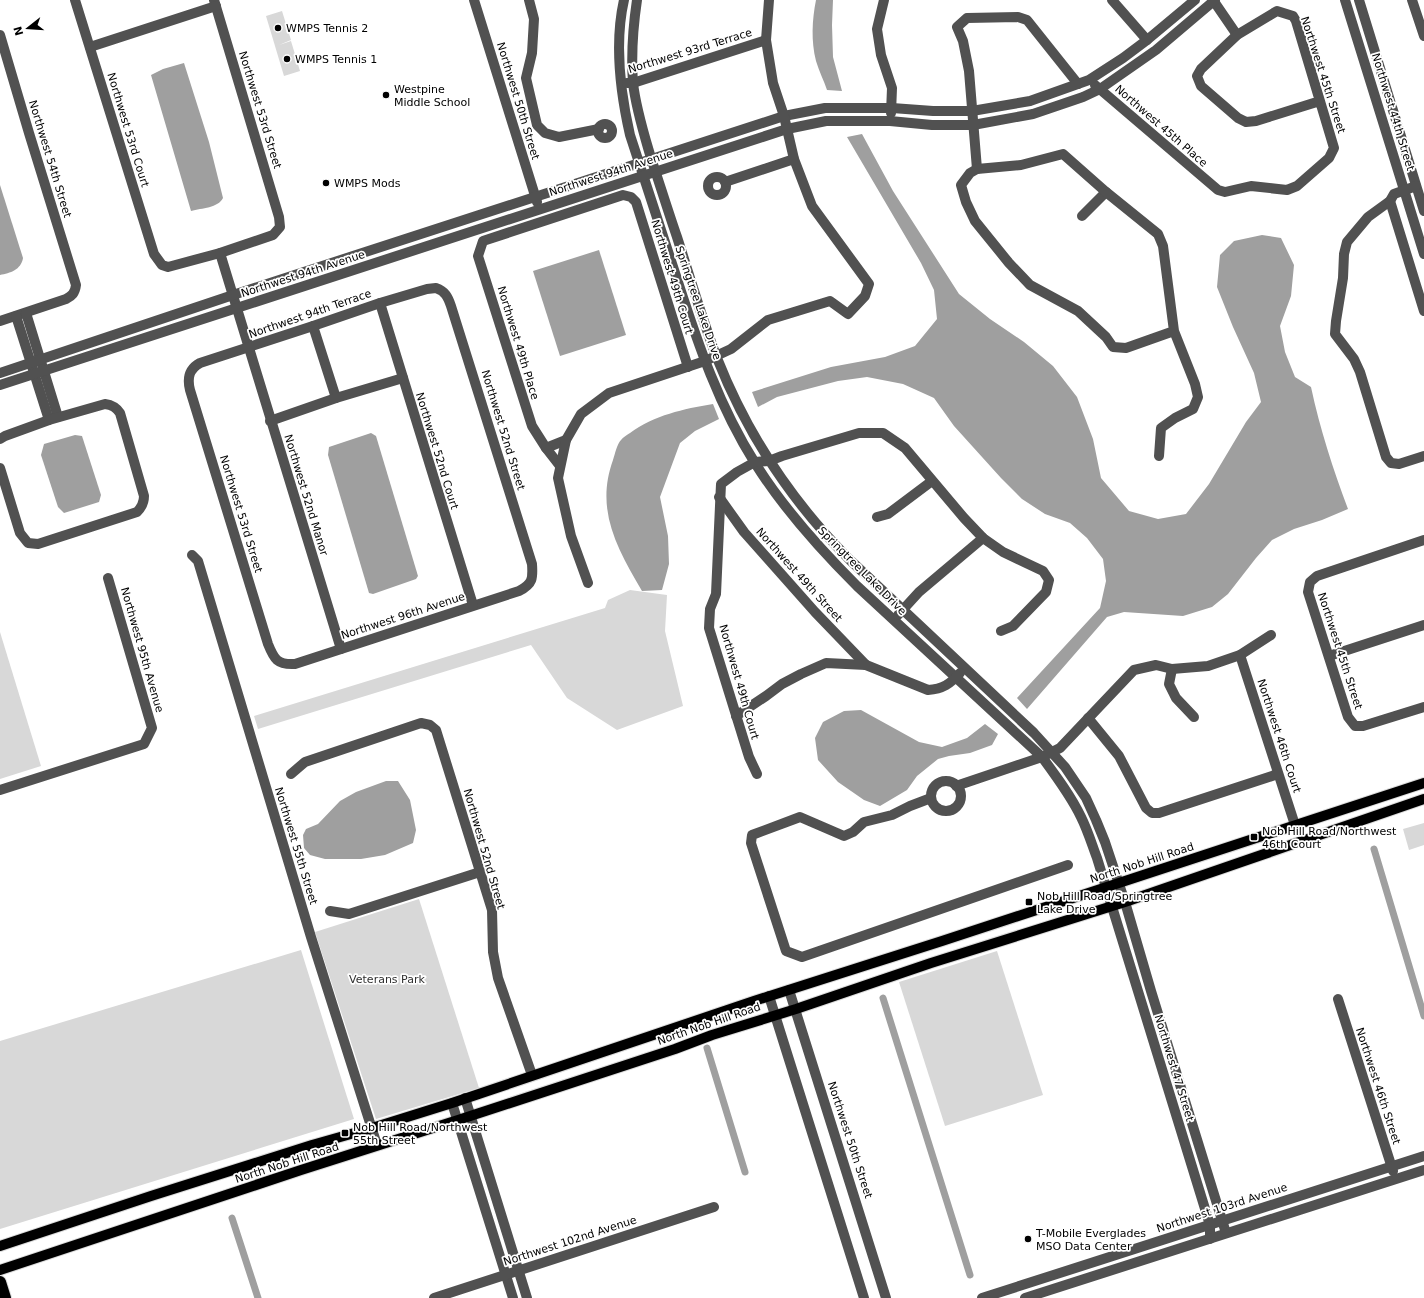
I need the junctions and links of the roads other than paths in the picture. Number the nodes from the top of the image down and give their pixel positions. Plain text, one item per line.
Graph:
1 (75, 0) edge
2 (474, 0) edge
3 (529, 0) edge
4 (624, 0) edge
5 (637, 0) edge
6 (769, 0) edge
7 (884, 0) edge
8 (1112, 0) edge
9 (1195, 0) edge
10 (1214, 0) edge
11 (1345, 0) edge
12 (1358, 0) edge
13 (1412, 0) edge
14 (215, 3) edge
15 (0, 35) edge
16 (1237, 35) junction
17 (1424, 36) edge
18 (766, 40) junction
19 (1147, 40) junction
20 (90, 47) junction
21 (1089, 80) junction
22 (633, 83) junction
23 (621, 84) junction
24 (1078, 84) junction
25 (1100, 89) junction
26 (1320, 101) junction
27 (892, 108) junction
28 (972, 111) junction
29 (784, 116) junction
30 (890, 121) junction
31 (973, 125) junction
32 (598, 129) dead end
33 (787, 129) junction
34 (1334, 148) joint
35 (651, 158) junction
36 (794, 159) junction
37 (639, 162) junction
38 (978, 169) junction
39 (655, 171) junction
40 (643, 175) junction
41 (725, 182) dead end
42 (1416, 186) junction
43 (1404, 190) junction
44 (1106, 192) junction
45 (535, 197) junction
46 (1390, 201) junction
47 (539, 209) junction
48 (1424, 211) edge
49 (1082, 216) dead end
50 (483, 242) joint
51 (220, 253) junction
52 (1424, 254) edge
53 (442, 290) joint
54 (233, 295) junction
55 (380, 303) junction
56 (237, 307) junction
57 (1424, 311) edge
58 (21, 314) junction
59 (0, 321) edge
60 (314, 326) junction
61 (1174, 331) junction
62 (248, 347) junction
63 (716, 356) junction
64 (36, 361) junction
65 (705, 361) junction
66 (688, 367) junction
67 (40, 372) junction
68 (190, 372) joint
69 (0, 373) edge
70 (402, 378) junction
71 (0, 384) edge
72 (336, 398) junction
73 (54, 418) junction
74 (270, 421) junction
75 (0, 439) edge
76 (566, 440) junction
77 (546, 448) junction
78 (1159, 456) dead end
79 (1424, 456) edge
80 (769, 461) junction
81 (755, 462) junction
82 (560, 466) junction
83 (0, 468) edge
84 (932, 481) junction
85 (719, 497) junction
86 (877, 517) dead end
87 (983, 538) junction
88 (1424, 540) edge
89 (192, 555) dead end
90 (108, 578) dead end
91 (532, 580) joint
92 (588, 583) dead end
93 (473, 605) junction
94 (902, 610) junction
95 (894, 619) junction
96 (1424, 625) edge
97 (1001, 631) dead end
98 (1271, 635) dead end
99 (341, 649) junction
100 (1240, 655) junction
101 (1329, 656) junction
102 (278, 662) joint
103 (866, 665) junction
104 (964, 667) junction
105 (1172, 669) junction
106 (956, 677) junction
107 (1424, 707) edge
108 (736, 716) junction
109 (1194, 717) dead end
110 (1088, 718) junction
111 (1053, 752) junction
112 (1042, 757) junction
113 (291, 774) dead end
114 (757, 774) dead end
115 (1278, 774) junction
116 (1424, 783) edge
117 (956, 786) junction
118 (0, 790) edge
119 (931, 798) junction
120 (1424, 799) edge
121 (1295, 825) junction
122 (1068, 865) dead end
123 (480, 872) junction
124 (1119, 883) junction
125 (1105, 888) junction
126 (1125, 902) junction
127 (1111, 906) junction
128 (330, 911) dead end
129 (789, 990) junction
130 (1151, 991) junction
131 (1138, 994) junction
132 (769, 996) junction
133 (1338, 999) dead end
134 (796, 1009) junction
135 (775, 1014) junction
136 (532, 1075) junction
137 (464, 1098) junction
138 (452, 1103) junction
139 (470, 1116) junction
140 (458, 1120) junction
141 (1192, 1123) junction
142 (1179, 1127) junction
143 (372, 1128) junction
144 (378, 1145) junction
145 (1424, 1156) edge
146 (1392, 1166) junction
147 (1424, 1170) edge
148 (1396, 1179) junction
149 (714, 1207) dead end
150 (1222, 1221) junction
151 (1210, 1225) junction
152 (1226, 1233) junction
153 (1210, 1239) junction
154 (0, 1246) edge
155 (0, 1270) edge
156 (519, 1270) junction
157 (506, 1275) junction
158 (0, 1282) edge
159 (5, 1298) edge
160 (434, 1298) edge
161 (513, 1298) edge
162 (528, 1298) edge
163 (864, 1298) edge
164 (886, 1298) edge
165 (982, 1298) edge
166 (1025, 1298) edge

1 - 20 street, Northwest 53rd Court
2 - 45 street, Northwest 50th Street
3 - 32 street
4 - 23 street, Springtree Lake Drive
5 - 22 street, Springtree Lake Drive
6 - 18 street
7 - 27 street
8 - 19 street
9 - 19 street, Northwest 94th Avenue
10 - 16 street
10 - 25 street, Northwest 94th Avenue
11 - 43 street, Northwest 44th Street
12 - 42 street, Northwest 44th Street
13 - 17 street
14 - 20 street
14 - 51 street, Northwest 53rd Street
15 - 58 street, Northwest 54th Street
16 - 26 street, Northwest 45th Street
16 - 26 street
18 - 22 street, Northwest 93rd Terrace
18 - 29 street
19 - 21 street, Northwest 94th Avenue
20 - 51 street, Northwest 53rd Court
21 - 24 street, Northwest 94th Avenue
21 - 25 street, Northwest 45th Place
22 - 23 street, Northwest 93rd Terrace
22 - 35 street, Springtree Lake Drive
23 - 37 street, Springtree Lake Drive
24 - 28 street, Northwest 94th Avenue
24 - 28 street
25 - 31 street, Northwest 94th Avenue
25 - 34 street, Northwest 45th Place
26 - 34 street, Northwest 45th Street
27 - 28 street, Northwest 94th Avenue
27 - 29 street, Northwest 94th Avenue
27 - 30 street
28 - 31 street
29 - 33 street
29 - 35 street, Northwest 94th Avenue
30 - 31 street, Northwest 94th Avenue
30 - 33 street, Northwest 94th Avenue
31 - 38 street
33 - 36 street
33 - 39 street, Northwest 94th Avenue
35 - 37 street, Northwest 94th Avenue
35 - 39 street, Springtree Lake Drive
36 - 41 street
36 - 63 street
37 - 40 street, Springtree Lake Drive
37 - 45 street, Northwest 94th Avenue
38 - 44 street
38 - 61 street
39 - 40 street, Northwest 94th Avenue
39 - 63 street, Springtree Lake Drive
40 - 47 street, Northwest 94th Avenue
40 - 65 street, Springtree Lake Drive
42 - 43 street
42 - 48 street, Northwest 44th Street
43 - 46 street
43 - 52 street, Northwest 44th Street
44 - 49 street
44 - 61 street
45 - 47 street, Northwest 50th Street
45 - 54 street, Northwest 94th Avenue
46 - 57 street
46 - 79 street
47 - 56 street, Northwest 94th Avenue
50 - 66 street, Northwest 49th Court
50 - 77 street, Northwest 49th Place
51 - 54 street, Northwest 52nd Manor
53 - 55 street, Northwest 94th Terrace
53 - 91 street, Northwest 52nd Street
54 - 56 street, Northwest 52nd Manor
54 - 64 street, Northwest 94th Avenue
55 - 60 street, Northwest 94th Terrace
55 - 70 street, Northwest 52nd Court
56 - 62 street, Northwest 52nd Manor
56 - 67 street, Northwest 94th Avenue
58 - 59 street
58 - 64 street
60 - 62 street, Northwest 94th Terrace
60 - 72 street
61 - 78 street
62 - 68 street, Northwest 94th Terrace
62 - 74 street, Northwest 52nd Manor
63 - 65 street
63 - 80 street, Springtree Lake Drive
64 - 67 street
64 - 69 street, Northwest 94th Avenue
65 - 66 street
65 - 81 street, Springtree Lake Drive
66 - 76 street
67 - 71 street, Northwest 94th Avenue
67 - 73 street
68 - 102 street, Northwest 53rd Street
70 - 72 street
70 - 93 street, Northwest 52nd Court
72 - 74 street
73 - 75 street
73 - 83 street
74 - 99 street, Northwest 52nd Manor
76 - 77 street
76 - 82 street
77 - 82 street, Northwest 49th Place
80 - 81 street, Northwest 49th Court
80 - 84 street
80 - 94 street, Springtree Lake Drive
81 - 85 street, Northwest 49th Court
81 - 95 street, Springtree Lake Drive
82 - 92 street
84 - 86 street
84 - 87 street
85 - 103 street, Northwest 49th Street
85 - 108 street, Northwest 49th Court
87 - 94 street
87 - 97 street
88 - 101 street, Northwest 45th Street
89 - 143 street, Northwest 55th Street
90 - 118 street, Northwest 95th Avenue
91 - 93 street, Northwest 96th Avenue
93 - 99 street, Northwest 96th Avenue
94 - 95 street
94 - 104 street, Springtree Lake Drive
95 - 106 street, Springtree Lake Drive
96 - 101 street
98 - 100 street
99 - 102 street, Northwest 96th Avenue
100 - 105 street
100 - 115 street, Northwest 46th Court
101 - 107 street, Northwest 45th Street
103 - 106 street
103 - 108 street
104 - 106 street
104 - 111 street, Springtree Lake Drive
105 - 109 street
105 - 110 street
106 - 112 street, Springtree Lake Drive
108 - 114 street, Northwest 49th Court
110 - 111 street
110 - 115 street
111 - 112 street
111 - 124 street, Northwest 47 Street
112 - 117 street
112 - 125 street, Springtree Lake Drive
113 - 123 street, Northwest 52nd Street
115 - 121 street, Northwest 46th Court
116 - 121 main road, North Nob Hill Road
117 - 119 street
117 - 119 street
119 - 122 street
120 - 126 main road, North Nob Hill Road
121 - 124 main road, North Nob Hill Road
123 - 128 street
123 - 136 street, Northwest 52nd Street
124 - 125 main road, North Nob Hill Road
124 - 126 street, Northwest 47 Street
125 - 127 street, Springtree Lake Drive
125 - 129 main road, North Nob Hill Road
126 - 127 main road, North Nob Hill Road
126 - 130 street, Northwest 47 Street
127 - 131 street, Northwest 47 Street
127 - 134 main road, North Nob Hill Road
129 - 132 main road, North Nob Hill Road
129 - 134 street, Northwest 50th Street
130 - 131 street
130 - 141 street, Northwest 47 Street
131 - 142 street, Northwest 47 Street
132 - 135 street
132 - 136 main road, North Nob Hill Road
133 - 146 street, Northwest 46th Street
134 - 135 main road, North Nob Hill Road
134 - 164 street, Northwest 50th Street
135 - 139 main road, North Nob Hill Road
135 - 163 street
136 - 137 main road, North Nob Hill Road
137 - 138 main road, North Nob Hill Road
137 - 139 street
138 - 140 street
138 - 143 main road, North Nob Hill Road
139 - 140 main road, North Nob Hill Road
139 - 156 street
140 - 144 main road, North Nob Hill Road
140 - 157 street
141 - 142 street
141 - 150 street, Northwest 47 Street
142 - 151 street, Northwest 47 Street
143 - 144 street, Northwest 55th Street
143 - 154 main road, North Nob Hill Road
144 - 155 main road, North Nob Hill Road
145 - 146 street, Northwest 103rd Avenue
146 - 148 street, Northwest 46th Street
146 - 150 street, Northwest 103rd Avenue
147 - 148 street
148 - 152 street
149 - 156 street, Northwest 102nd Avenue
150 - 151 street, Northwest 103rd Avenue
150 - 152 street, Northwest 47 Street
151 - 153 street, Northwest 47 Street
151 - 165 street, Northwest 103rd Avenue
152 - 153 street
153 - 166 street
156 - 157 street, Northwest 102nd Avenue
156 - 162 street
157 - 160 street, Northwest 102nd Avenue
157 - 161 street
158 - 159 highway

